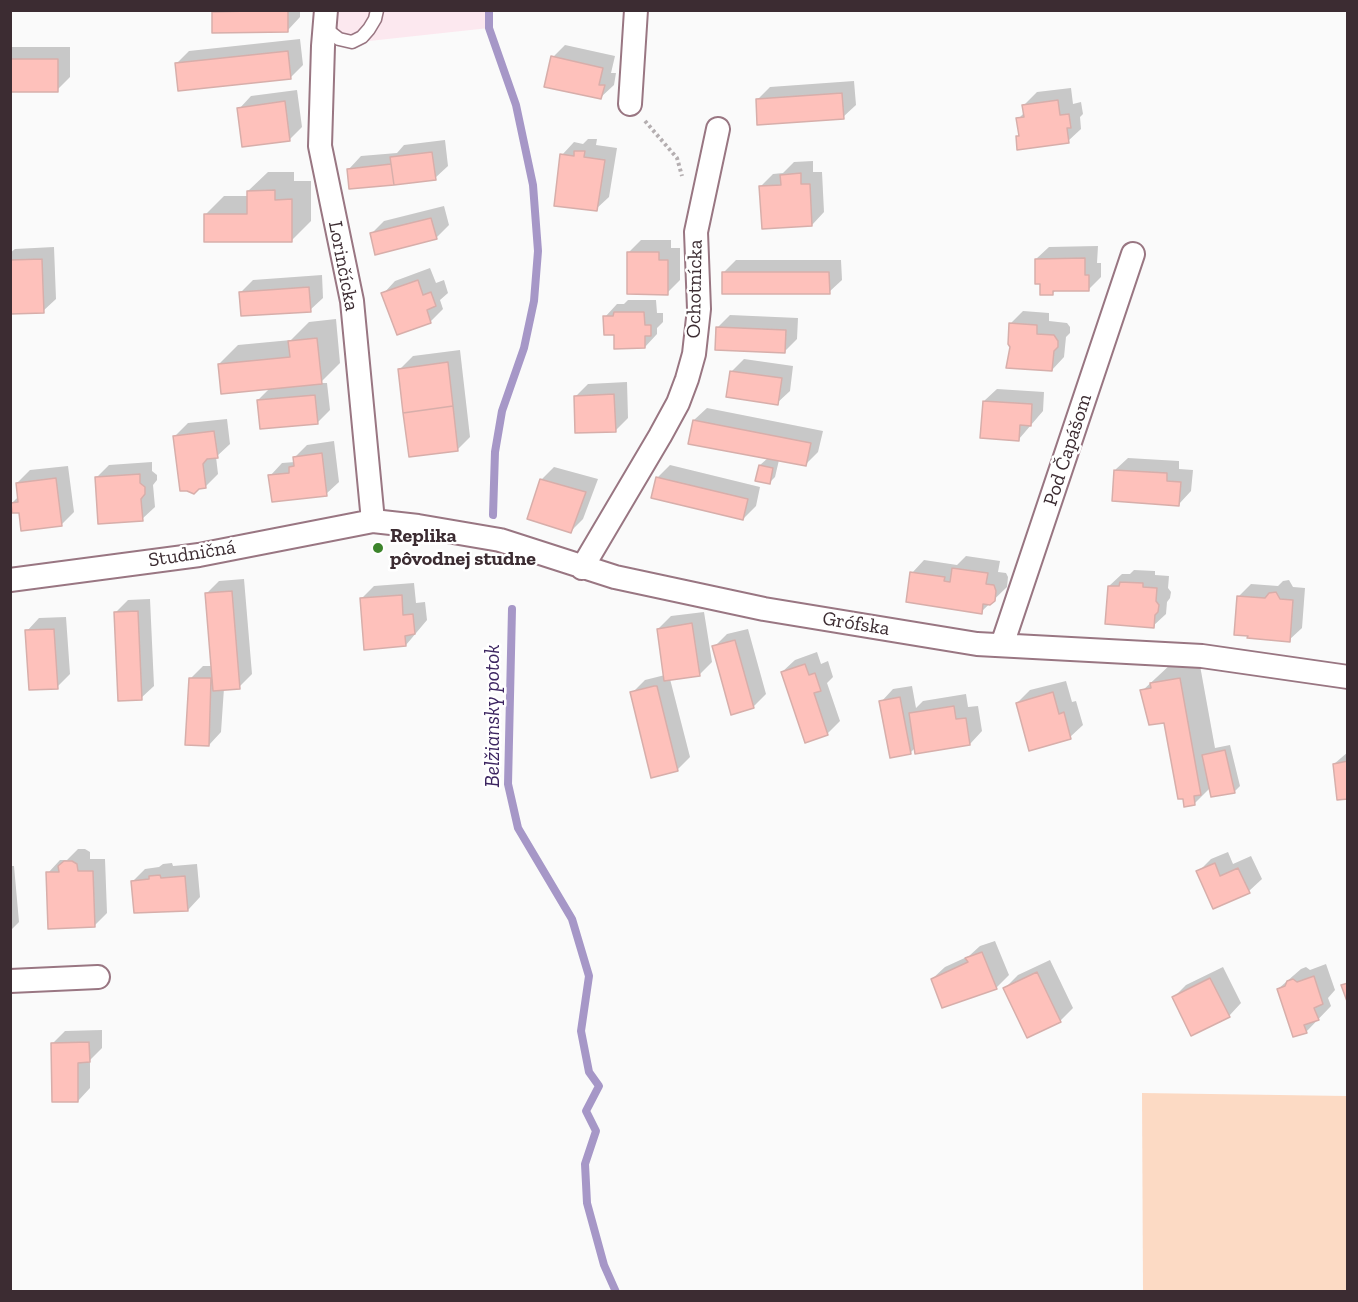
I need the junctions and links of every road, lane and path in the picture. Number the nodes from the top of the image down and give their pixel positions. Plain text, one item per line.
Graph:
1 (377, 10) edge
2 (636, 10) edge
3 (326, 15) edge
4 (630, 104) joint
5 (718, 129) dead end
6 (682, 179) dead end
7 (1133, 254) dead end
8 (373, 522) junction
9 (582, 568) junction
10 (10, 580) edge
11 (1002, 645) junction
12 (1347, 677) edge
13 (98, 977) dead end
14 (10, 981) edge

1 - 3 lane
2 - 4 street
3 - 8 street, Lorinčícka
4 - 6 path
5 - 9 street, Ochotnícka
7 - 11 street, Pod Čapášom
8 - 9 street, Grófska
8 - 10 street, Studničná
9 - 11 street, Grófska
11 - 12 street, Grófska
13 - 14 street

